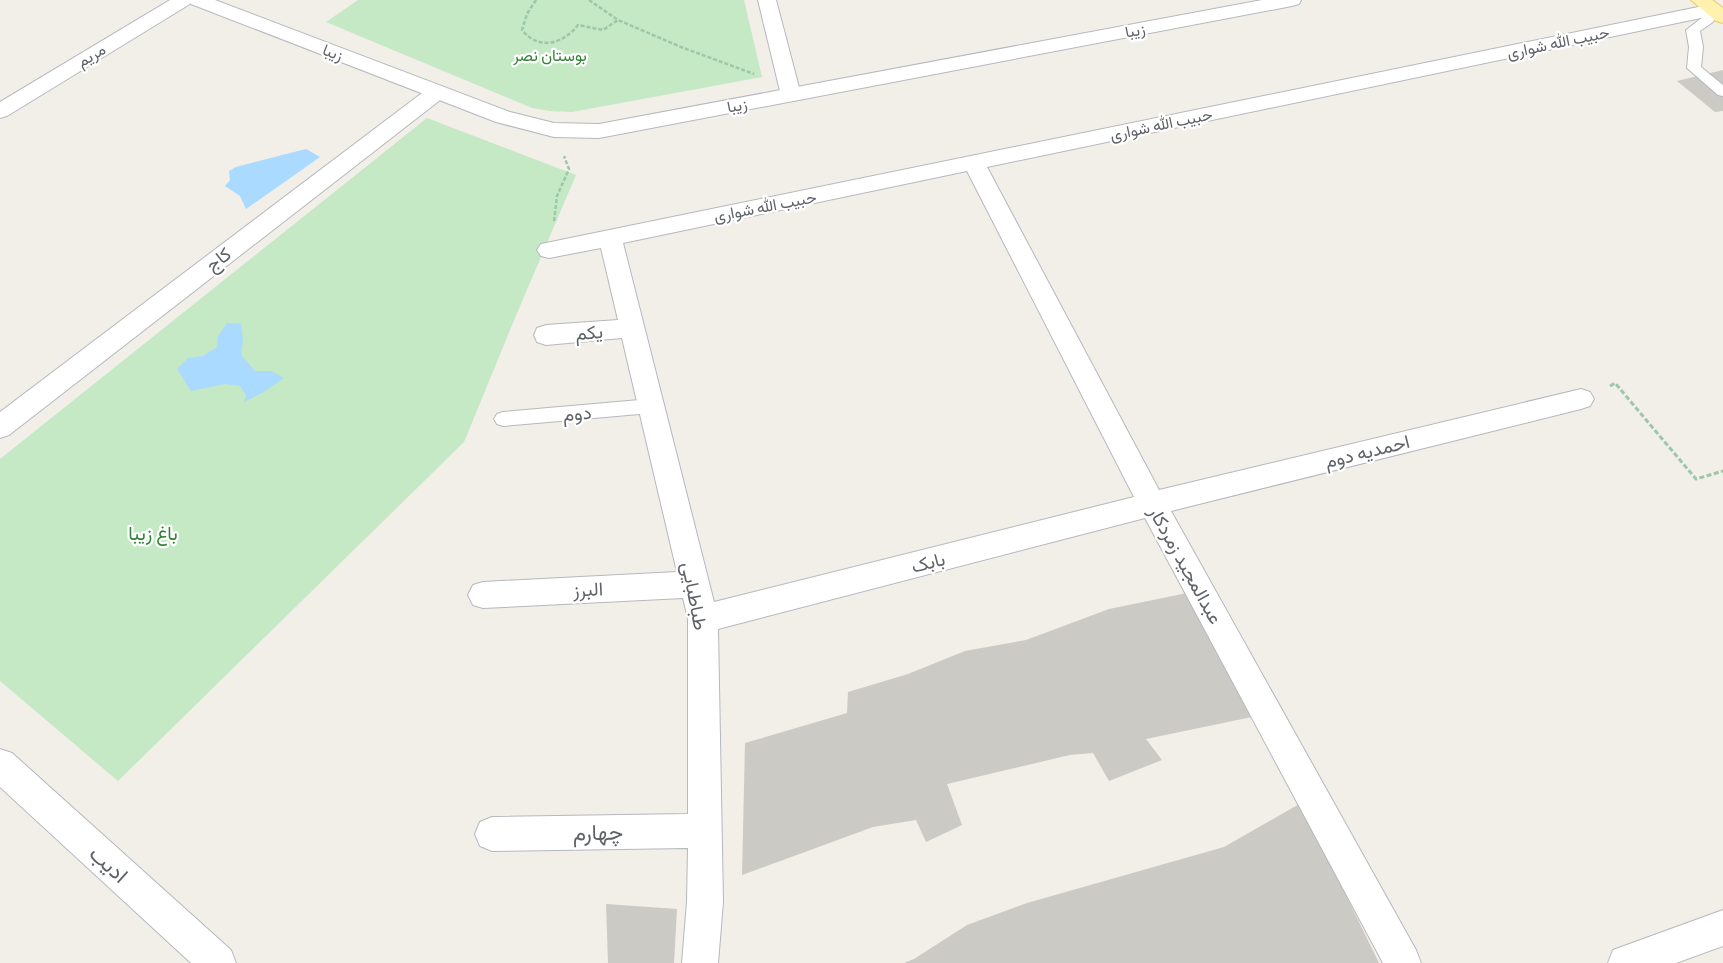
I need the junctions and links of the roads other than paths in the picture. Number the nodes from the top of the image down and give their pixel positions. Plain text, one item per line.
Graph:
1 (183, 0) edge
2 (198, 0) edge
3 (767, 0) edge
4 (1292, 0) edge
5 (1712, 9) edge
6 (436, 92) junction
7 (1723, 92) edge
8 (791, 95) junction
9 (0, 111) edge
10 (974, 163) junction
11 (610, 237) junction
12 (550, 250) road end
13 (632, 328) junction
14 (546, 335) dead end
15 (1582, 399) road end
16 (651, 406) junction
17 (503, 419) dead end
18 (0, 427) edge
19 (1152, 504) junction
20 (694, 584) junction
21 (482, 595) dead end
22 (703, 619) junction
23 (0, 765) edge
24 (704, 831) junction
25 (492, 834) dead end
26 (1723, 928) edge
27 (218, 963) edge
28 (700, 963) edge
29 (1403, 963) edge
30 (1626, 963) edge

1 - 9 street, مریم
2 - 6 street, زیبا
3 - 8 street
4 - 8 street, زیبا
5 - 7 lane
5 - 10 street, حبیب الله شواری
6 - 8 street, زیبا
6 - 18 street, کاج
10 - 11 street, حبیب الله شواری
10 - 19 street, عبدالمجید زمردکار
11 - 12 street, حبیب الله شواری
11 - 13 street, طباطبایی
13 - 14 street, یکم
13 - 16 street, طباطبایی
15 - 19 street, احمدیه دوم
16 - 17 lane, دوم
16 - 20 street, طباطبایی
19 - 22 street, بابک
19 - 29 street, عبدالمجید زمردکار
20 - 21 street, البرز
20 - 22 street, طباطبایی
22 - 24 street, طباطبایی
23 - 27 street, ادیب
24 - 25 street, چهارم
24 - 28 street, طباطبایی
26 - 30 street

